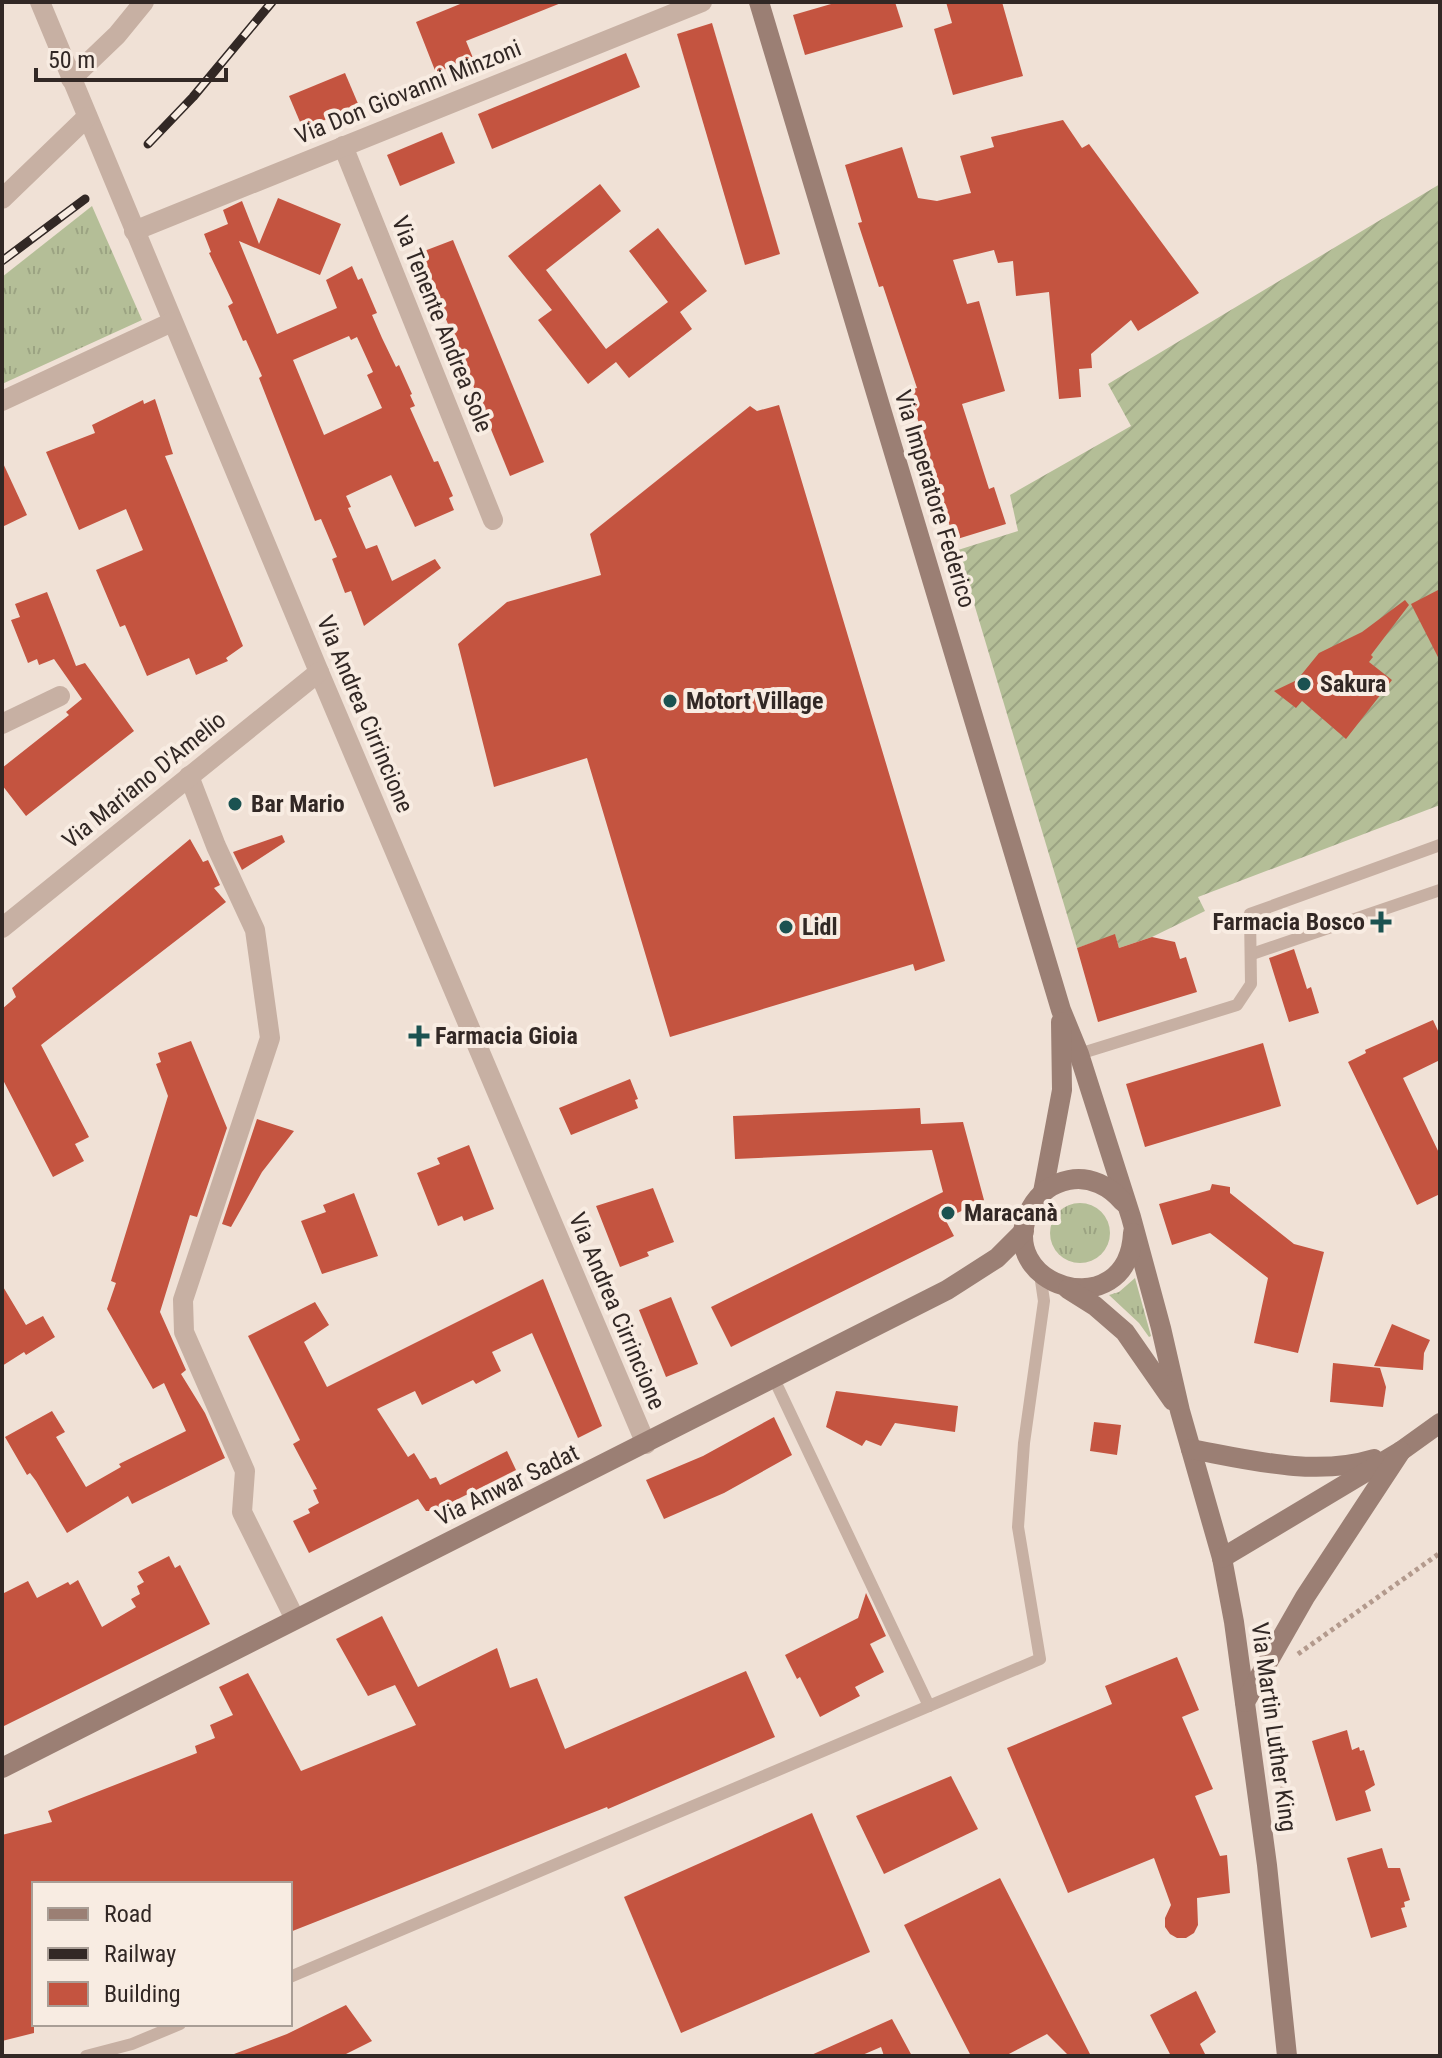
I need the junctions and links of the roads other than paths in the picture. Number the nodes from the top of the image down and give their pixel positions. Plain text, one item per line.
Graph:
1 (40, 2) edge
2 (144, 2) edge
3 (702, 2) edge
4 (759, 2) edge
5 (71, 79) junction
6 (87, 117) junction
7 (343, 146) junction
8 (2, 199) edge
9 (134, 231) junction
10 (172, 322) junction
11 (2, 401) edge
12 (493, 520) dead end
13 (319, 672) junction
14 (60, 696) dead end
15 (2, 724) edge
16 (189, 776) junction
17 (1440, 845) edge
18 (1440, 890) edge
19 (2, 928) edge
20 (1252, 954) junction
21 (1061, 1010) junction
22 (1079, 1054) junction
23 (1043, 1192) junction
24 (1125, 1205) junction
25 (1133, 1229) junction
26 (1024, 1231) junction
27 (1040, 1274) junction
28 (1067, 1288) junction
29 (774, 1379) junction
30 (1180, 1411) junction
31 (1440, 1423) edge
32 (646, 1444) junction
33 (1191, 1449) junction
34 (1401, 1451) junction
35 (1222, 1558) junction
36 (295, 1619) junction
37 (1245, 1702) junction
38 (929, 1706) junction
39 (2, 1768) edge
40 (292, 1976) edge
41 (175, 2026) edge
42 (86, 2056) edge
43 (1287, 2056) edge

1 - 5 street, Via Andrea Cirrincione
2 - 5 street
3 - 7 street, Via Don Giovanni Minzoni
4 - 21 street, Via Imperatore Federico
5 - 6 street, Via Andrea Cirrincione
6 - 8 street
6 - 9 street, Via Andrea Cirrincione
7 - 9 street, Via Don Giovanni Minzoni
7 - 12 street, Via Tenente Andrea Sole
9 - 10 street, Via Andrea Cirrincione
10 - 11 street
10 - 13 street, Via Andrea Cirrincione
13 - 16 street, Via Mariano D'Amelio
13 - 32 street, Via Andrea Cirrincione
14 - 15 street
16 - 19 street, Via Mariano D'Amelio
16 - 36 street
17 - 20 lane
18 - 20 lane
20 - 22 lane
21 - 22 street
21 - 23 street
22 - 24 street
23 - 24 street
23 - 26 street
24 - 25 street
25 - 28 street
25 - 30 street, Via Martin Luther King
26 - 27 street
26 - 29 street, Via Anwar Sadat
27 - 28 street
27 - 38 lane
28 - 30 street
29 - 32 street, Via Anwar Sadat
29 - 38 lane
30 - 33 street, Via Martin Luther King
31 - 34 street
32 - 36 street, Via Anwar Sadat
33 - 34 street
33 - 35 street, Via Martin Luther King
34 - 35 street
34 - 37 street
35 - 37 street, Via Martin Luther King
36 - 39 street, Via Anwar Sadat
37 - 43 street, Via Martin Luther King
38 - 40 lane
41 - 42 lane

